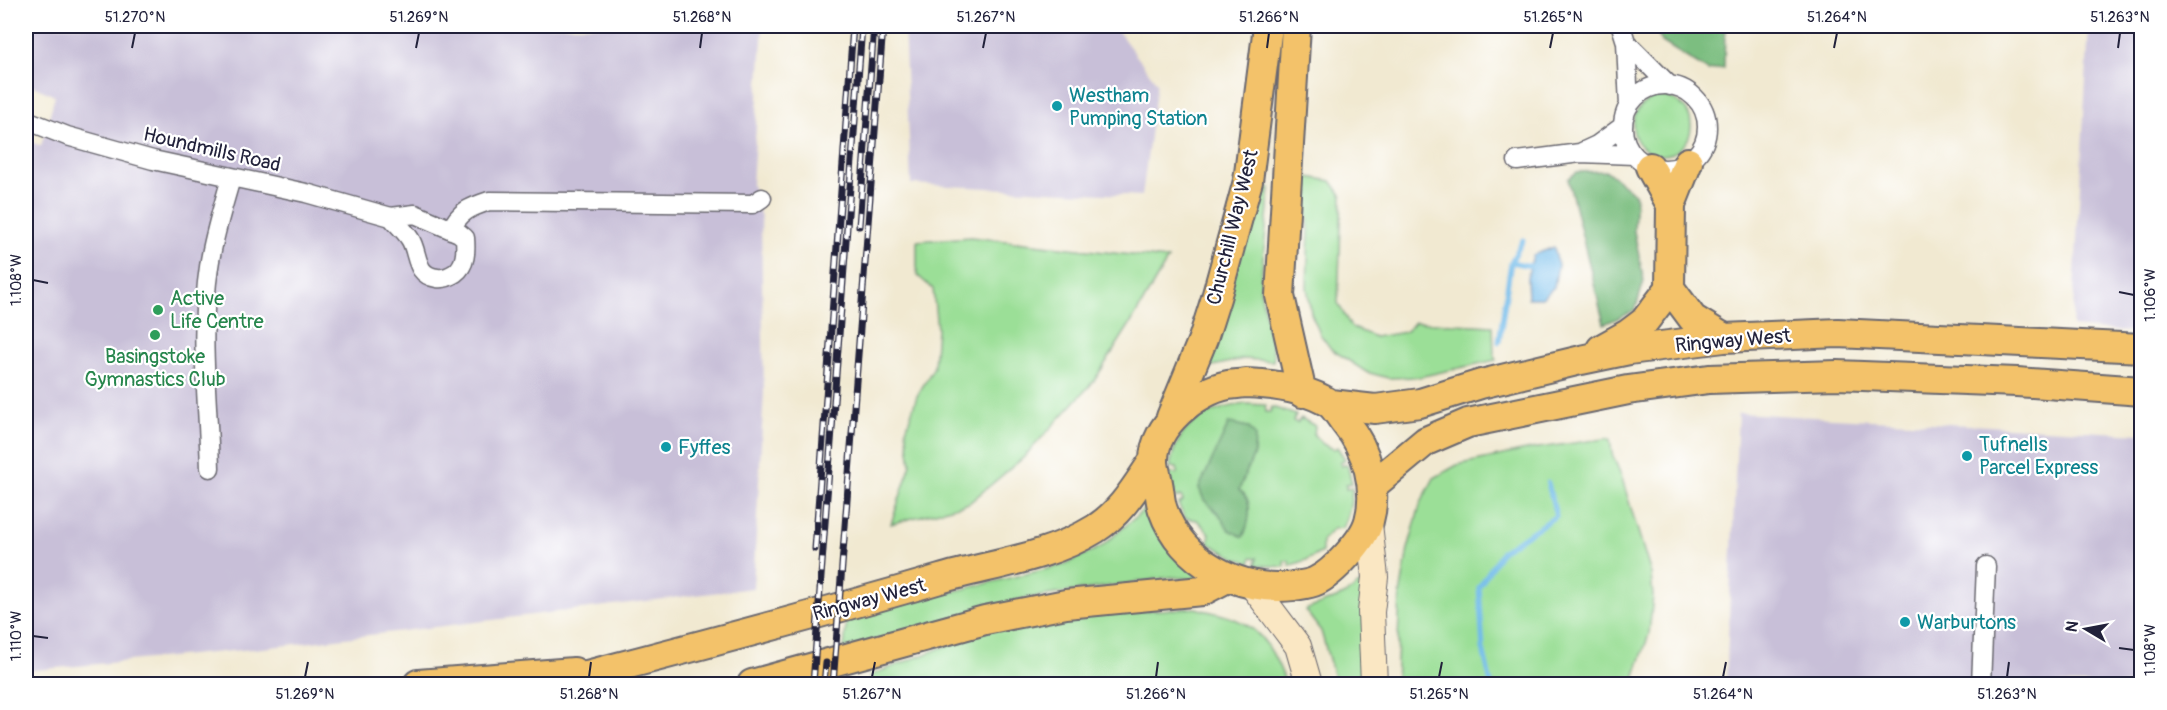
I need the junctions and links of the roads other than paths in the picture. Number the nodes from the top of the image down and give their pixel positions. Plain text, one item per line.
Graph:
1 (1268, 26) edge
2 (1296, 26) edge
3 (1624, 34) edge
4 (1670, 86) junction
5 (1629, 106) junction
6 (26, 120) edge
7 (1623, 126) junction
8 (1580, 153) junction
9 (1517, 161) dead end
10 (1642, 161) junction
11 (1688, 162) junction
12 (231, 178) junction
13 (762, 198) dead end
14 (1671, 205) junction
15 (391, 217) junction
16 (452, 230) junction
17 (1670, 288) junction
18 (1724, 338) junction
19 (2142, 348) edge
20 (1581, 360) junction
21 (2142, 391) edge
22 (1302, 393) junction
23 (1331, 404) junction
24 (1170, 422) junction
25 (1154, 460) junction
26 (210, 468) dead end
27 (1372, 486) junction
28 (1369, 524) junction
29 (1986, 566) dead end
30 (1241, 581) junction
31 (608, 669) junction
32 (418, 684) edge
33 (553, 684) edge
34 (752, 684) edge
35 (1309, 684) edge
36 (1374, 684) edge
37 (1981, 684) edge

1 - 24 main road, Churchill Way West
2 - 22 main road, Churchill Way West
3 - 4 street
3 - 5 street
4 - 5 street
4 - 11 street
5 - 7 street
6 - 12 street, Houndmills Road
7 - 8 street
7 - 10 street
8 - 9 street
8 - 10 street
10 - 11 street
10 - 14 main road
11 - 14 main road
12 - 15 street, Houndmills Road
12 - 26 street
13 - 16 street
14 - 17 main road
15 - 16 street, Houndmills Road
15 - 16 street
17 - 18 main road
17 - 20 main road
18 - 19 main road, Ringway West
18 - 20 main road, Ringway West
20 - 23 main road, Ringway West
21 - 27 main road, Ringway West
22 - 23 main road
22 - 24 main road
23 - 27 main road
24 - 25 main road
25 - 30 main road
25 - 31 main road, Ringway West
27 - 28 main road
28 - 30 main road
28 - 36 main road
29 - 37 street
30 - 34 main road
30 - 35 main road
31 - 32 main road
31 - 33 main road, Ringway West

